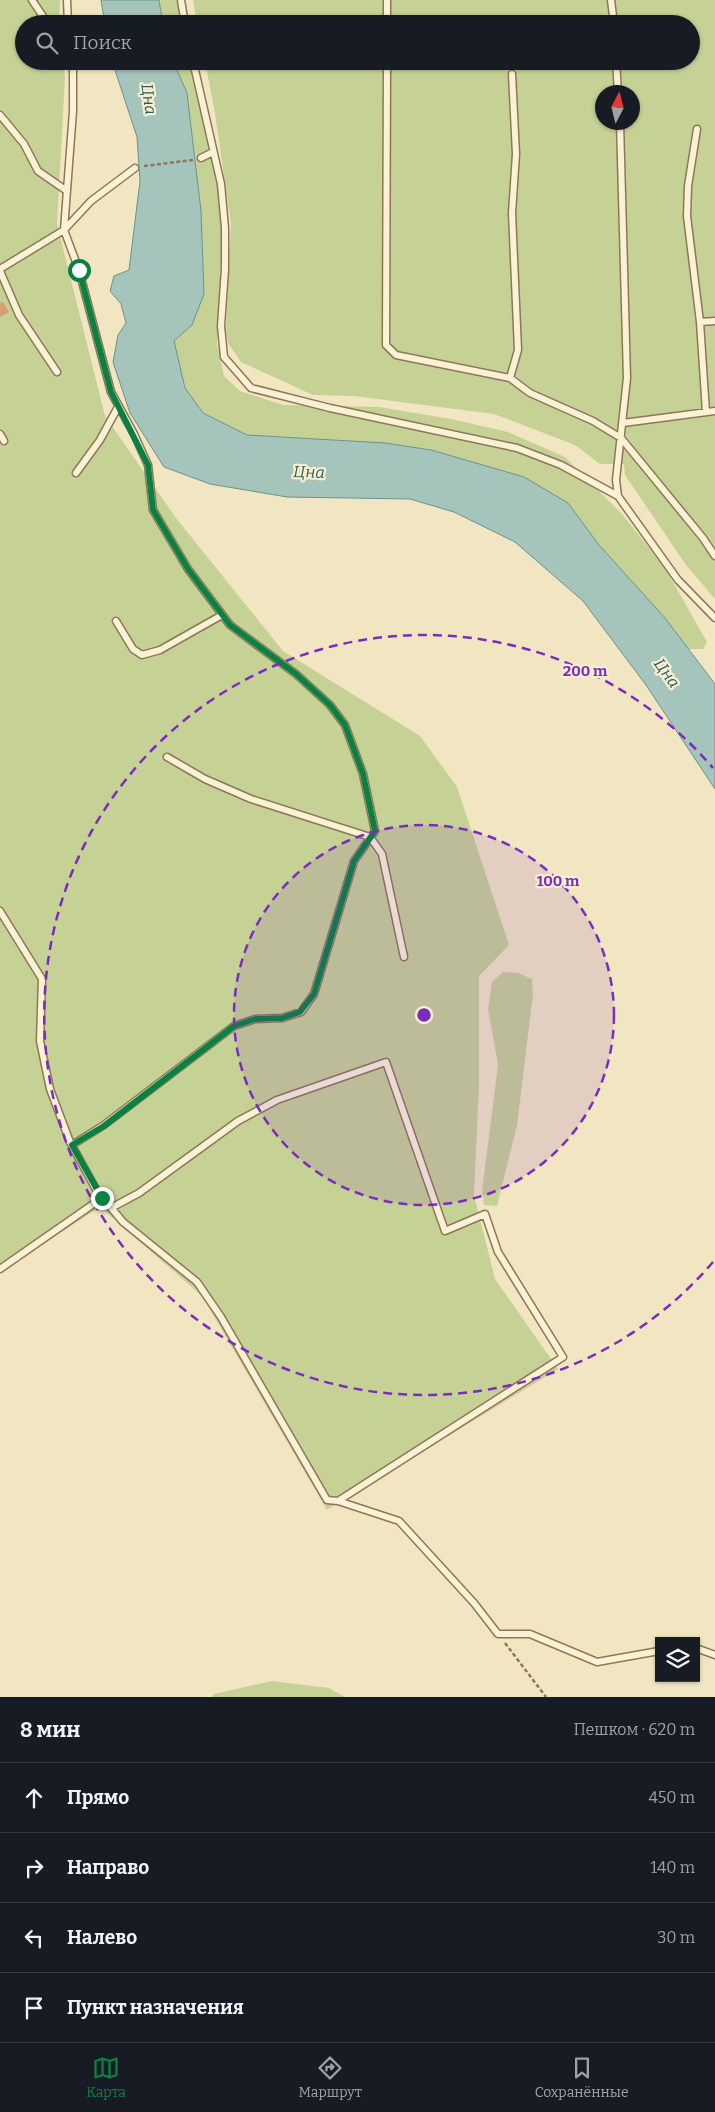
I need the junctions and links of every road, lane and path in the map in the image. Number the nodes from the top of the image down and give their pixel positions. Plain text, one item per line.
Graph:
1 (32, 0) edge
2 (67, 0) edge
3 (181, 0) edge
4 (387, 0) edge
5 (611, 0) edge
6 (42, 15) edge
7 (68, 15) edge
8 (184, 15) edge
9 (387, 15) edge
10 (613, 15) edge
11 (74, 70) edge
12 (195, 70) edge
13 (387, 70) edge
14 (617, 70) edge
15 (512, 74) dead end
16 (618, 85) edge
17 (0, 115) edge
18 (697, 129) dead end
19 (620, 130) edge
20 (213, 152) junction
21 (201, 158) joint
22 (135, 168) joint
23 (67, 191) junction
24 (64, 230) junction
25 (0, 270) edge
26 (715, 321) edge
27 (700, 322) junction
28 (57, 372) dead end
29 (510, 378) junction
30 (118, 407) junction
31 (715, 411) edge
32 (706, 412) junction
33 (623, 423) junction
34 (0, 434) edge
35 (622, 438) junction
36 (4, 441) dead end
37 (76, 473) dead end
38 (618, 496) junction
39 (715, 556) edge
40 (222, 615) junction
41 (715, 618) edge
42 (116, 621) dead end
43 (167, 757) dead end
44 (370, 837) junction
45 (0, 911) edge
46 (404, 957) dead end
47 (72, 1145) junction
48 (102, 1198) junction
49 (111, 1208) junction
50 (0, 1269) edge
51 (338, 1500) junction
52 (498, 1634) junction
53 (700, 1649) edge
54 (655, 1652) edge
55 (715, 1655) edge
56 (546, 1697) edge

1 - 6 lane
2 - 7 lane
3 - 8 lane
4 - 9 lane
5 - 10 lane
11 - 23 lane
12 - 20 lane
13 - 29 lane
14 - 16 lane
15 - 29 lane
17 - 23 lane
18 - 27 lane
19 - 33 lane
20 - 21 lane
20 - 38 lane
21 - 22 path
22 - 24 lane
23 - 24 lane
24 - 25 lane
24 - 30 lane
25 - 28 lane
26 - 27 lane
27 - 32 lane
29 - 35 lane
30 - 37 lane
30 - 40 lane
31 - 32 lane
32 - 33 lane
33 - 35 lane
34 - 36 lane
35 - 38 lane
35 - 39 lane
38 - 41 lane
40 - 42 lane
40 - 44 lane
43 - 44 lane
44 - 46 lane
44 - 47 lane
45 - 47 lane
47 - 48 lane
48 - 49 lane
48 - 50 lane
49 - 51 lane
49 - 51 lane
51 - 52 lane
52 - 54 lane
52 - 56 path
53 - 55 lane

